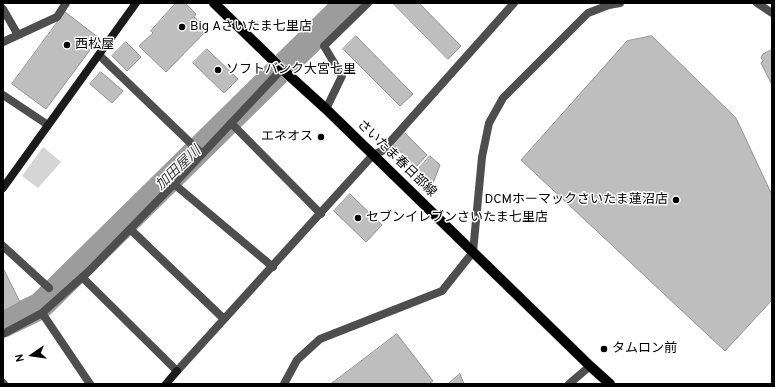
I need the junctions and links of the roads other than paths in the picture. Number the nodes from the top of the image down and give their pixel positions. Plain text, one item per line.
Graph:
1 (66, 3) edge
2 (136, 3) edge
3 (214, 3) edge
4 (368, 3) edge
5 (514, 3) edge
6 (620, 3) edge
7 (757, 3) edge
8 (3, 9) edge
9 (772, 13) edge
10 (18, 35) junction
11 (3, 42) edge
12 (99, 55) junction
13 (282, 69) junction
14 (3, 94) edge
15 (326, 109) junction
16 (231, 124) junction
17 (48, 125) junction
18 (202, 154) junction
19 (373, 155) junction
20 (174, 184) junction
21 (3, 188) edge
22 (321, 214) junction
23 (130, 229) junction
24 (3, 246) edge
25 (473, 252) junction
26 (273, 267) junction
27 (82, 277) junction
28 (49, 288) dead end
29 (42, 313) junction
30 (224, 319) junction
31 (3, 334) edge
32 (590, 366) junction
33 (177, 371) junction
34 (90, 384) edge
35 (166, 384) edge
36 (284, 384) edge
37 (569, 384) edge
38 (610, 384) edge

1 - 10 street
2 - 12 street
3 - 13 main road, さいたま春日部線
4 - 15 street
5 - 19 street
6 - 25 street
7 - 9 street
8 - 10 street
10 - 11 street
12 - 17 street
12 - 18 street
13 - 15 main road, さいたま春日部線
13 - 16 street
14 - 17 street
15 - 19 main road, さいたま春日部線
16 - 18 street
16 - 22 street
17 - 21 street
18 - 20 street
19 - 22 street
19 - 25 main road, さいたま春日部線
20 - 23 street
20 - 26 street
22 - 26 street
23 - 27 street
23 - 30 street
24 - 28 street
25 - 32 main road, さいたま春日部線
25 - 36 street
26 - 30 street
27 - 29 street
27 - 33 street
29 - 31 street
29 - 34 street
30 - 33 street
32 - 37 street
32 - 38 main road, さいたま春日部線
33 - 35 street

